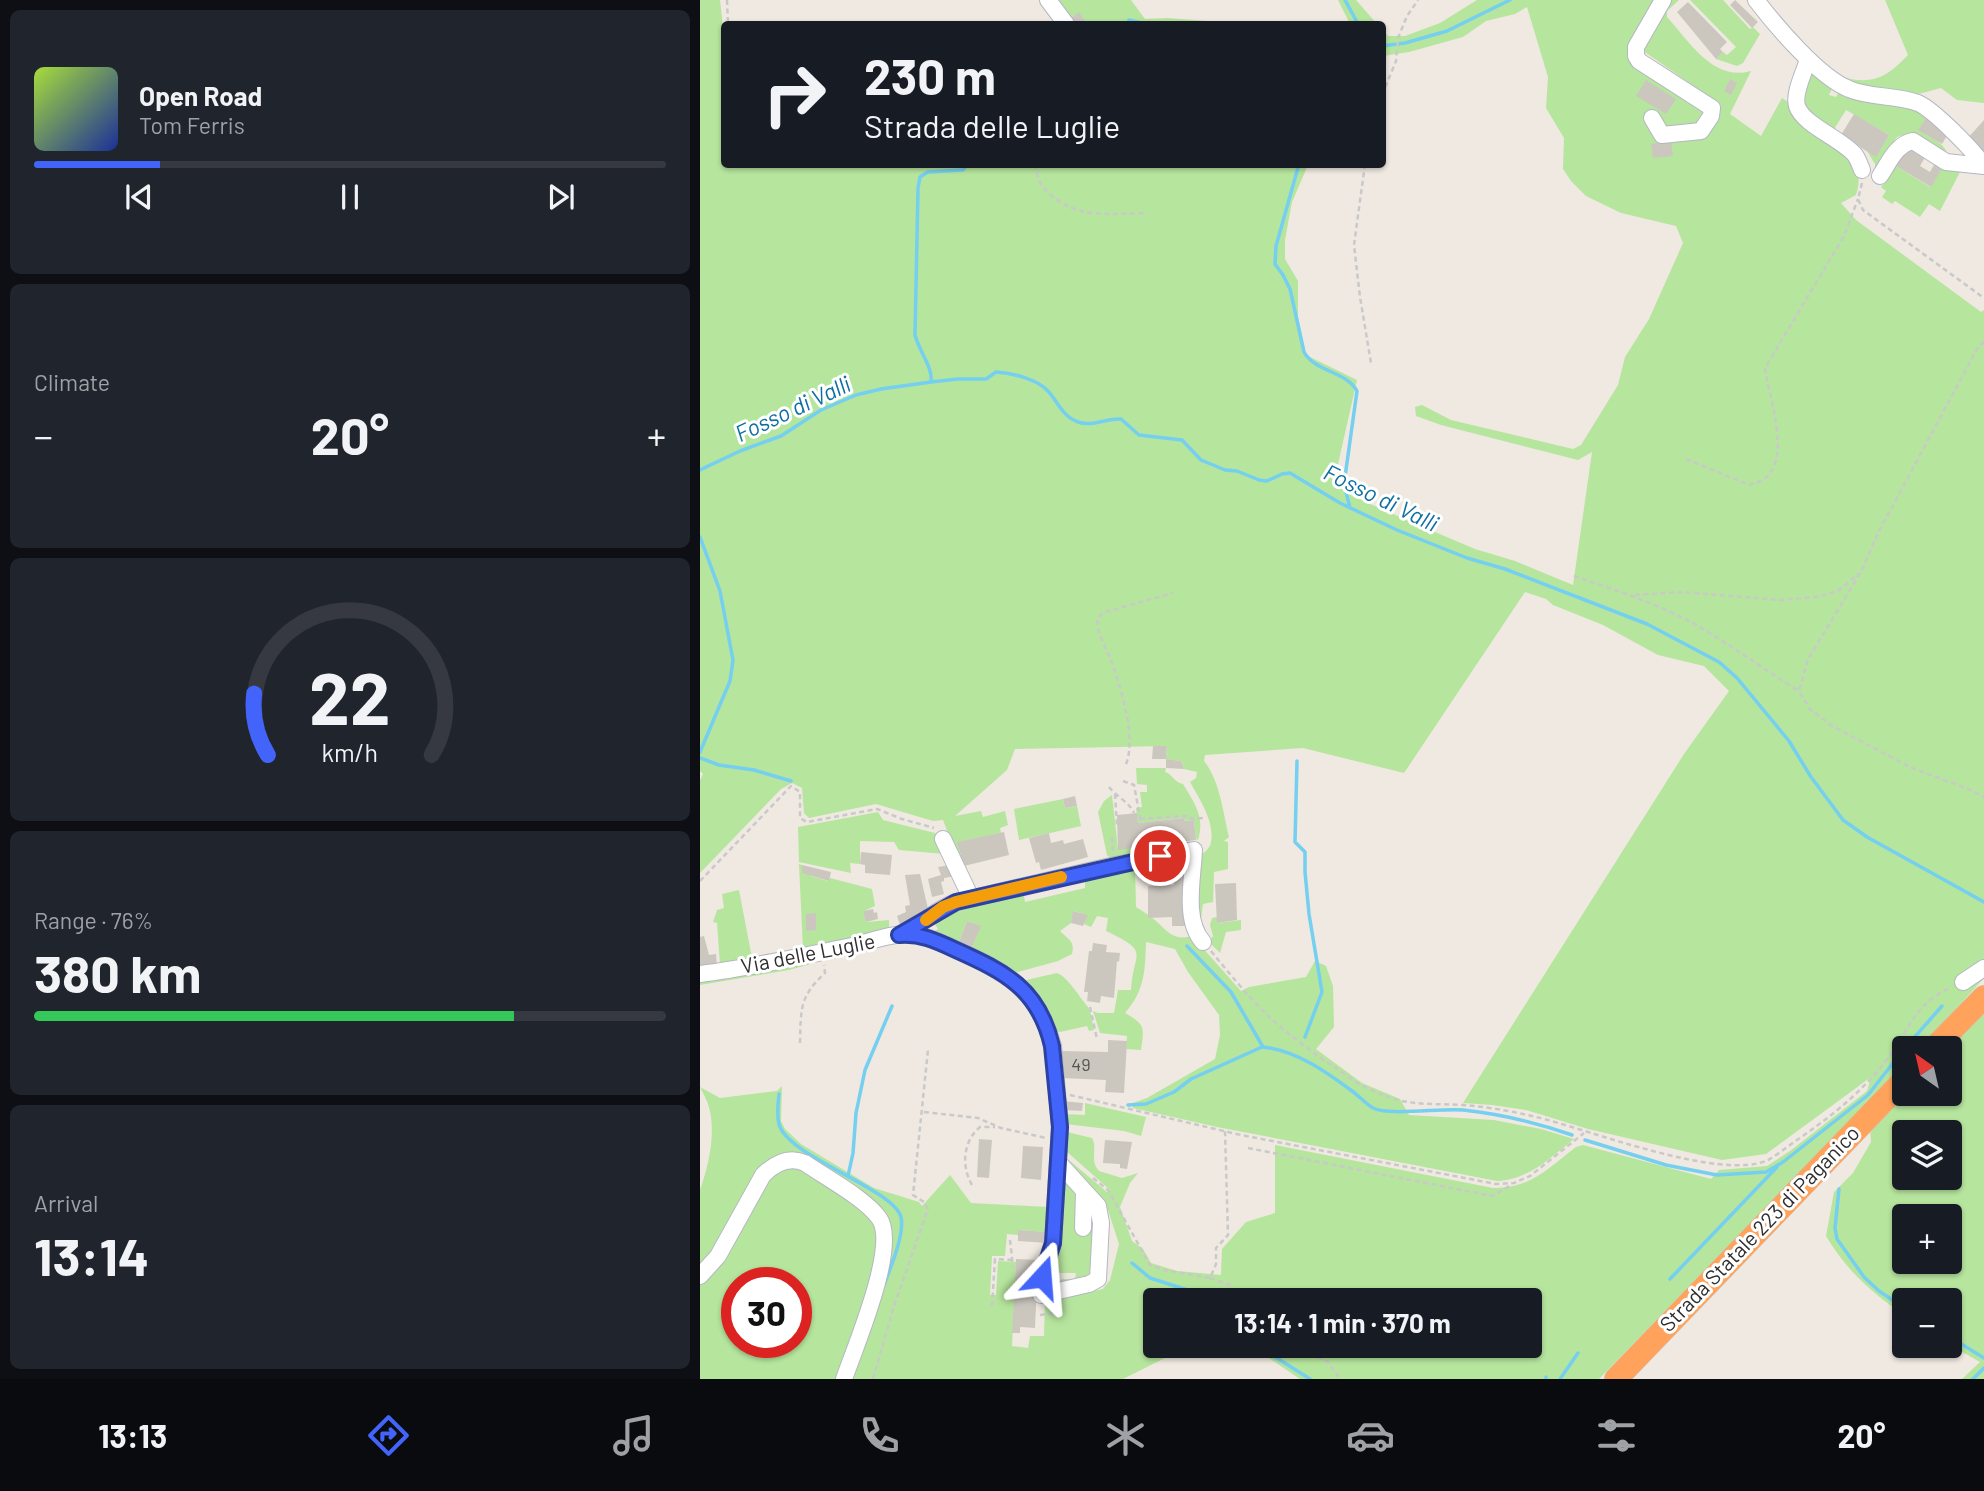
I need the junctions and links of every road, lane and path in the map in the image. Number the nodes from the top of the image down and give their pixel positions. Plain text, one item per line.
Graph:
1 (727, 0) edge
2 (1048, 0) edge
3 (1418, 0) edge
4 (1663, 0) edge
5 (1763, 4) edge
6 (728, 21) edge
7 (1064, 21) edge
8 (1808, 59) junction
9 (1386, 85) edge
10 (1652, 118) dead end
11 (1984, 166) edge
12 (1036, 168) edge
13 (1364, 168) edge
14 (1862, 170) joint
15 (1880, 177) dead end
16 (1858, 200) junction
17 (1147, 213) dead end
18 (1984, 298) edge
19 (1984, 341) edge
20 (1371, 363) dead end
21 (1686, 459) dead end
22 (1861, 572) junction
23 (1574, 576) dead end
24 (1173, 593) dead end
25 (1632, 595) junction
26 (1799, 691) junction
27 (1126, 764) dead end
28 (1123, 781) dead end
29 (1109, 788) dead end
30 (1115, 794) junction
31 (1984, 797) edge
32 (1134, 813) dead end
33 (1204, 818) dead end
34 (1117, 826) dead end
35 (1117, 838) dead end
36 (943, 839) joint
37 (1115, 865) junction
38 (700, 881) edge
39 (971, 898) junction
40 (899, 935) junction
41 (1203, 942) joint
42 (822, 952) junction
43 (1984, 968) edge
44 (700, 974) edge
45 (1963, 982) joint
46 (1984, 997) edge
47 (1090, 1007) dead end
48 (1946, 1036) edge
49 (1097, 1039) dead end
50 (800, 1043) dead end
51 (928, 1050) dead end
52 (1892, 1092) edge
53 (1057, 1093) junction
54 (923, 1112) junction
55 (998, 1127) junction
56 (1225, 1131) junction
57 (1585, 1132) junction
58 (1060, 1142) junction
59 (1248, 1148) dead end
60 (1058, 1162) junction
61 (1088, 1174) dead end
62 (1514, 1183) junction
63 (972, 1185) dead end
64 (1084, 1191) junction
65 (1083, 1228) dead end
66 (1010, 1240) dead end
67 (1013, 1260) junction
68 (1013, 1268) dead end
69 (700, 1276) edge
70 (1042, 1277) dead end
71 (1210, 1278) junction
72 (1233, 1288) edge
73 (1041, 1295) dead end
74 (992, 1306) dead end
75 (1056, 1312) dead end
76 (1040, 1315) dead end
77 (1320, 1358) edge
78 (844, 1379) edge
79 (873, 1379) edge
80 (1340, 1379) edge
81 (1616, 1379) edge

1 - 6 path
2 - 7 street
3 - 9 path
4 - 10 street
5 - 8 street
8 - 11 street
8 - 14 street
11 - 15 street
12 - 17 path
13 - 20 path
14 - 16 path
16 - 18 path
16 - 21 path
19 - 22 path
22 - 25 path
22 - 26 path
23 - 25 path
24 - 27 path
25 - 26 path
26 - 31 path
28 - 33 path
29 - 30 path
30 - 32 path
30 - 34 path
35 - 37 path
36 - 38 path
36 - 39 street
37 - 39 street
37 - 41 street
39 - 40 street
40 - 42 street, Via delle Luglie
40 - 53 street, Via delle Luglie
41 - 57 path
42 - 44 street, Via delle Luglie
42 - 50 path
43 - 45 street
45 - 57 path
46 - 48 highway
47 - 49 path
51 - 54 path
52 - 81 highway, Strada Statale 223 di Paganico
53 - 56 path
53 - 58 street, Via delle Luglie
54 - 55 path
54 - 79 path
55 - 58 path
55 - 63 path
56 - 62 path
56 - 71 path
57 - 62 path
58 - 60 street, Via delle Luglie
59 - 62 path
60 - 64 street
60 - 70 street, Via delle Luglie
61 - 71 path
64 - 65 street
64 - 73 street
66 - 67 path
67 - 68 path
67 - 74 path
69 - 78 street
71 - 72 path
75 - 76 path
77 - 80 path

